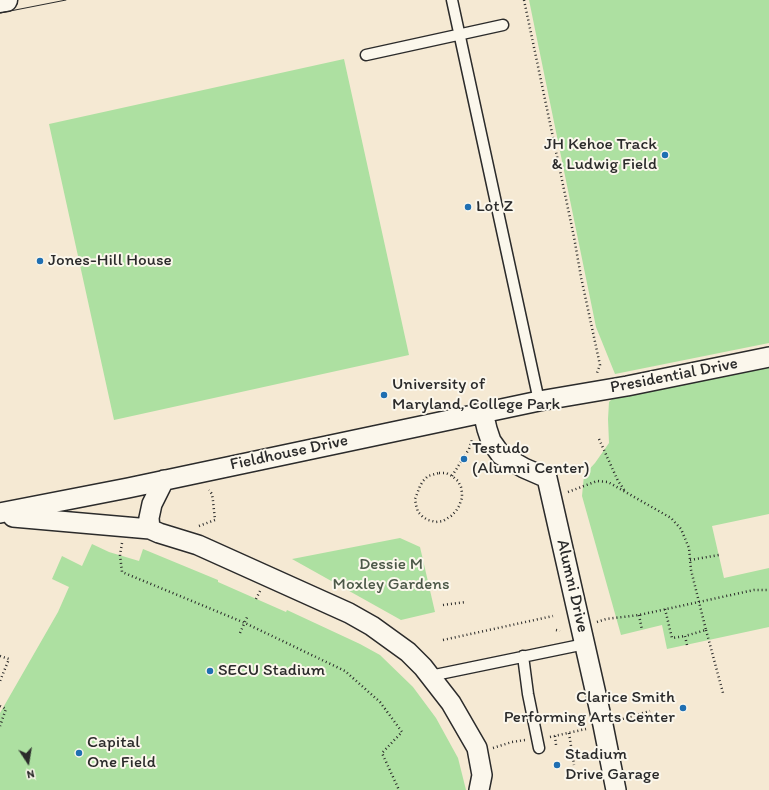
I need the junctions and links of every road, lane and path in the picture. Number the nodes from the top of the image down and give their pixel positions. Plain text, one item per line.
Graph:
1 (6, 0) edge
2 (452, 0) edge
3 (524, 0) edge
4 (0, 1) edge
5 (503, 25) dead end
6 (460, 35) junction
7 (366, 55) dead end
8 (769, 358) edge
9 (596, 374) dead end
10 (579, 394) joint
11 (538, 401) junction
12 (483, 412) junction
13 (472, 438) dead end
14 (599, 439) dead end
15 (452, 476) junction
16 (164, 480) junction
17 (578, 488) dead end
18 (209, 490) dead end
19 (625, 492) junction
20 (0, 514) edge
21 (150, 529) junction
22 (193, 529) dead end
23 (123, 541) dead end
24 (718, 555) dead end
25 (690, 560) junction
26 (769, 590) edge
27 (260, 592) dead end
28 (256, 599) dead end
29 (466, 602) dead end
30 (699, 602) junction
31 (443, 605) dead end
32 (665, 609) junction
33 (248, 615) dead end
34 (639, 615) junction
35 (553, 616) dead end
36 (606, 620) dead end
37 (245, 623) junction
38 (556, 630) dead end
39 (642, 630) dead end
40 (706, 630) junction
41 (560, 631) dead end
42 (240, 633) dead end
43 (685, 636) junction
44 (443, 640) dead end
45 (585, 644) junction
46 (687, 645) dead end
47 (0, 656) edge
48 (523, 656) junction
49 (430, 676) junction
50 (0, 682) edge
51 (723, 692) dead end
52 (0, 706) edge
53 (650, 711) dead end
54 (628, 718) dead end
55 (0, 726) edge
56 (589, 728) dead end
57 (569, 733) junction
58 (555, 736) junction
59 (538, 744) junction
60 (556, 745) dead end
61 (478, 753) junction
62 (574, 765) dead end
63 (399, 790) edge
64 (479, 790) edge
65 (616, 790) edge

1 - 4 street
2 - 6 lane
3 - 9 path
5 - 6 lane
6 - 7 lane
6 - 11 lane
8 - 10 street, Presidential Drive
10 - 11 street, Fieldhouse Drive
11 - 12 street, Fieldhouse Drive
12 - 16 street, Fieldhouse Drive
12 - 45 street, Alumni Drive
13 - 15 path
14 - 19 path
15 - 15 path
16 - 20 street, Fieldhouse Drive
16 - 21 street
17 - 19 path
18 - 22 path
19 - 25 path
20 - 21 street
21 - 49 street
23 - 37 path
24 - 25 path
25 - 30 path
26 - 30 path
27 - 28 path
29 - 31 path
30 - 32 path
30 - 40 path
32 - 34 path
32 - 43 path
33 - 37 path
34 - 36 path
34 - 39 path
35 - 44 path
37 - 42 path
37 - 63 path
38 - 41 path
40 - 43 path
40 - 51 path
43 - 46 path
45 - 48 lane
45 - 65 street, Alumni Drive
47 - 50 path
48 - 49 lane
48 - 59 lane
49 - 61 street
52 - 55 path
53 - 54 path
56 - 57 path
57 - 58 path
57 - 62 path
58 - 59 path
58 - 60 path
59 - 61 path
61 - 64 street

